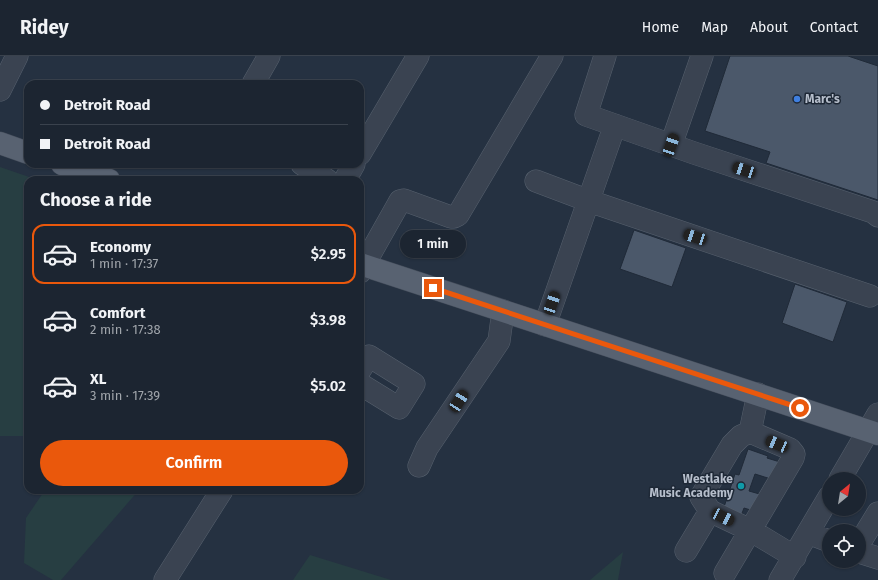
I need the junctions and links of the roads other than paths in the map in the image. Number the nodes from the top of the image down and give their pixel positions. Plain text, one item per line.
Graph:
1 (17, 56) edge
2 (269, 56) edge
3 (418, 56) edge
4 (552, 56) edge
5 (606, 56) edge
6 (702, 56) edge
7 (255, 80) edge
8 (0, 90) edge
9 (616, 125) junction
10 (0, 143) edge
11 (671, 145) junction
12 (364, 147) edge
13 (24, 152) edge
14 (74, 168) edge
15 (308, 168) edge
16 (97, 176) edge
17 (320, 176) edge
18 (536, 181) dead end
19 (588, 201) junction
20 (878, 216) edge
21 (364, 262) edge
22 (364, 268) edge
23 (870, 296) dead end
24 (503, 311) junction
25 (545, 325) junction
26 (364, 364) edge
27 (364, 386) edge
28 (758, 394) junction
29 (875, 426) edge
30 (750, 432) junction
31 (419, 466) dead end
32 (845, 472) edge
33 (219, 494) edge
34 (822, 510) edge
35 (710, 511) junction
36 (878, 513) edge
37 (750, 530) junction
38 (808, 533) junction
39 (866, 533) edge
40 (822, 538) edge
41 (686, 551) dead end
42 (866, 554) edge
43 (795, 557) junction
44 (878, 558) edge
45 (725, 573) dead end
46 (165, 580) edge
47 (780, 580) edge

1 - 8 street
2 - 7 street
3 - 12 street
4 - 21 street
5 - 9 street
6 - 11 street
9 - 11 street
9 - 19 street
10 - 13 main road
11 - 20 street
14 - 16 main road
15 - 17 street
18 - 19 street
19 - 23 street
19 - 25 street
22 - 24 main road
24 - 25 main road
24 - 31 street
25 - 28 main road
26 - 27 street
28 - 29 main road
28 - 30 street
29 - 32 street
30 - 35 street
30 - 37 street
33 - 46 street
34 - 38 street
35 - 37 street
35 - 41 street
36 - 39 street
37 - 43 street
37 - 45 street
38 - 40 street
38 - 43 street
42 - 44 street
43 - 47 street

